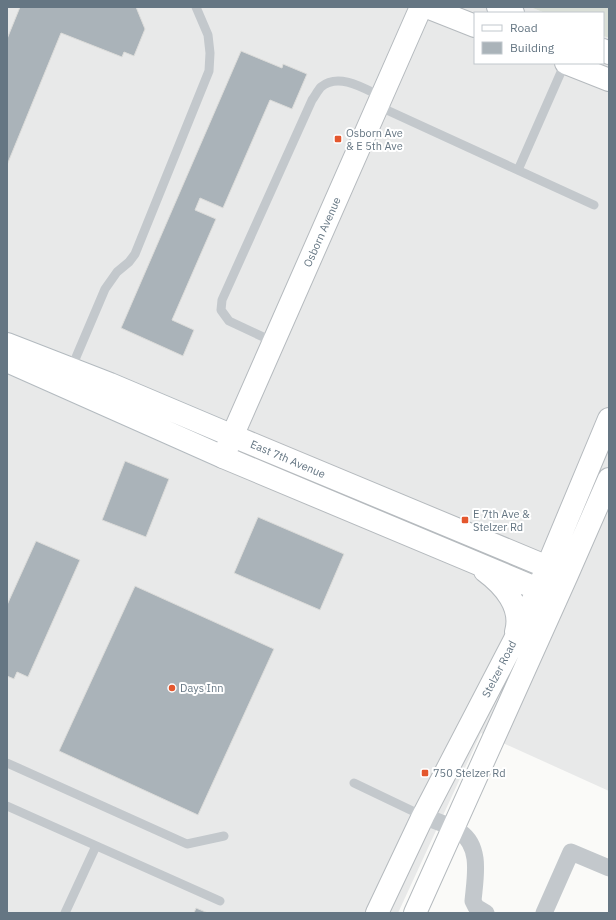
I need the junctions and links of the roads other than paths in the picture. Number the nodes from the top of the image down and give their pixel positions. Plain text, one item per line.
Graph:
1 (196, 7) edge
2 (421, 7) edge
3 (427, 7) edge
4 (498, 7) edge
5 (510, 12) edge
6 (474, 26) edge
7 (565, 64) edge
8 (568, 64) edge
9 (609, 80) edge
10 (380, 101) junction
11 (518, 170) junction
12 (594, 205) dead end
13 (274, 342) junction
14 (7, 344) edge
15 (7, 361) edge
16 (71, 369) junction
17 (609, 419) edge
18 (233, 436) junction
19 (223, 457) junction
20 (609, 479) edge
21 (449, 551) junction
22 (558, 571) junction
23 (548, 593) junction
24 (514, 641) junction
25 (7, 763) edge
26 (354, 783) dead end
27 (7, 806) edge
28 (423, 816) junction
29 (453, 829) junction
30 (224, 836) dead end
31 (96, 846) junction
32 (609, 868) edge
33 (220, 901) dead end
34 (470, 907) edge
35 (65, 913) edge
36 (378, 913) edge
37 (415, 913) edge
38 (486, 913) edge
39 (544, 913) edge

1 - 16 lane
2 - 10 main road, Osborn Avenue
3 - 6 main road
4 - 5 main road
7 - 11 lane
8 - 9 main road
10 - 11 lane
10 - 13 main road, Osborn Avenue
10 - 13 lane
11 - 12 lane
13 - 18 main road, Osborn Avenue
14 - 16 main road, East 7th Avenue
15 - 19 main road, East 7th Avenue
16 - 18 main road, East 7th Avenue
17 - 22 main road, Stelzer Road
18 - 19 main road, Osborn Avenue
18 - 22 main road, East 7th Avenue
19 - 21 main road, East 7th Avenue
20 - 22 main road, Stelzer Road
21 - 23 main road, East 7th Avenue
21 - 24 main road
22 - 23 main road, Stelzer Road
23 - 24 main road, Stelzer Road
23 - 29 main road, Stelzer Road
24 - 28 main road, Stelzer Road
25 - 30 lane
26 - 28 lane
27 - 31 lane
28 - 29 street
28 - 36 main road, Stelzer Road
29 - 34 street
29 - 37 main road, Stelzer Road
31 - 33 lane
31 - 35 lane
32 - 39 street
34 - 38 street

